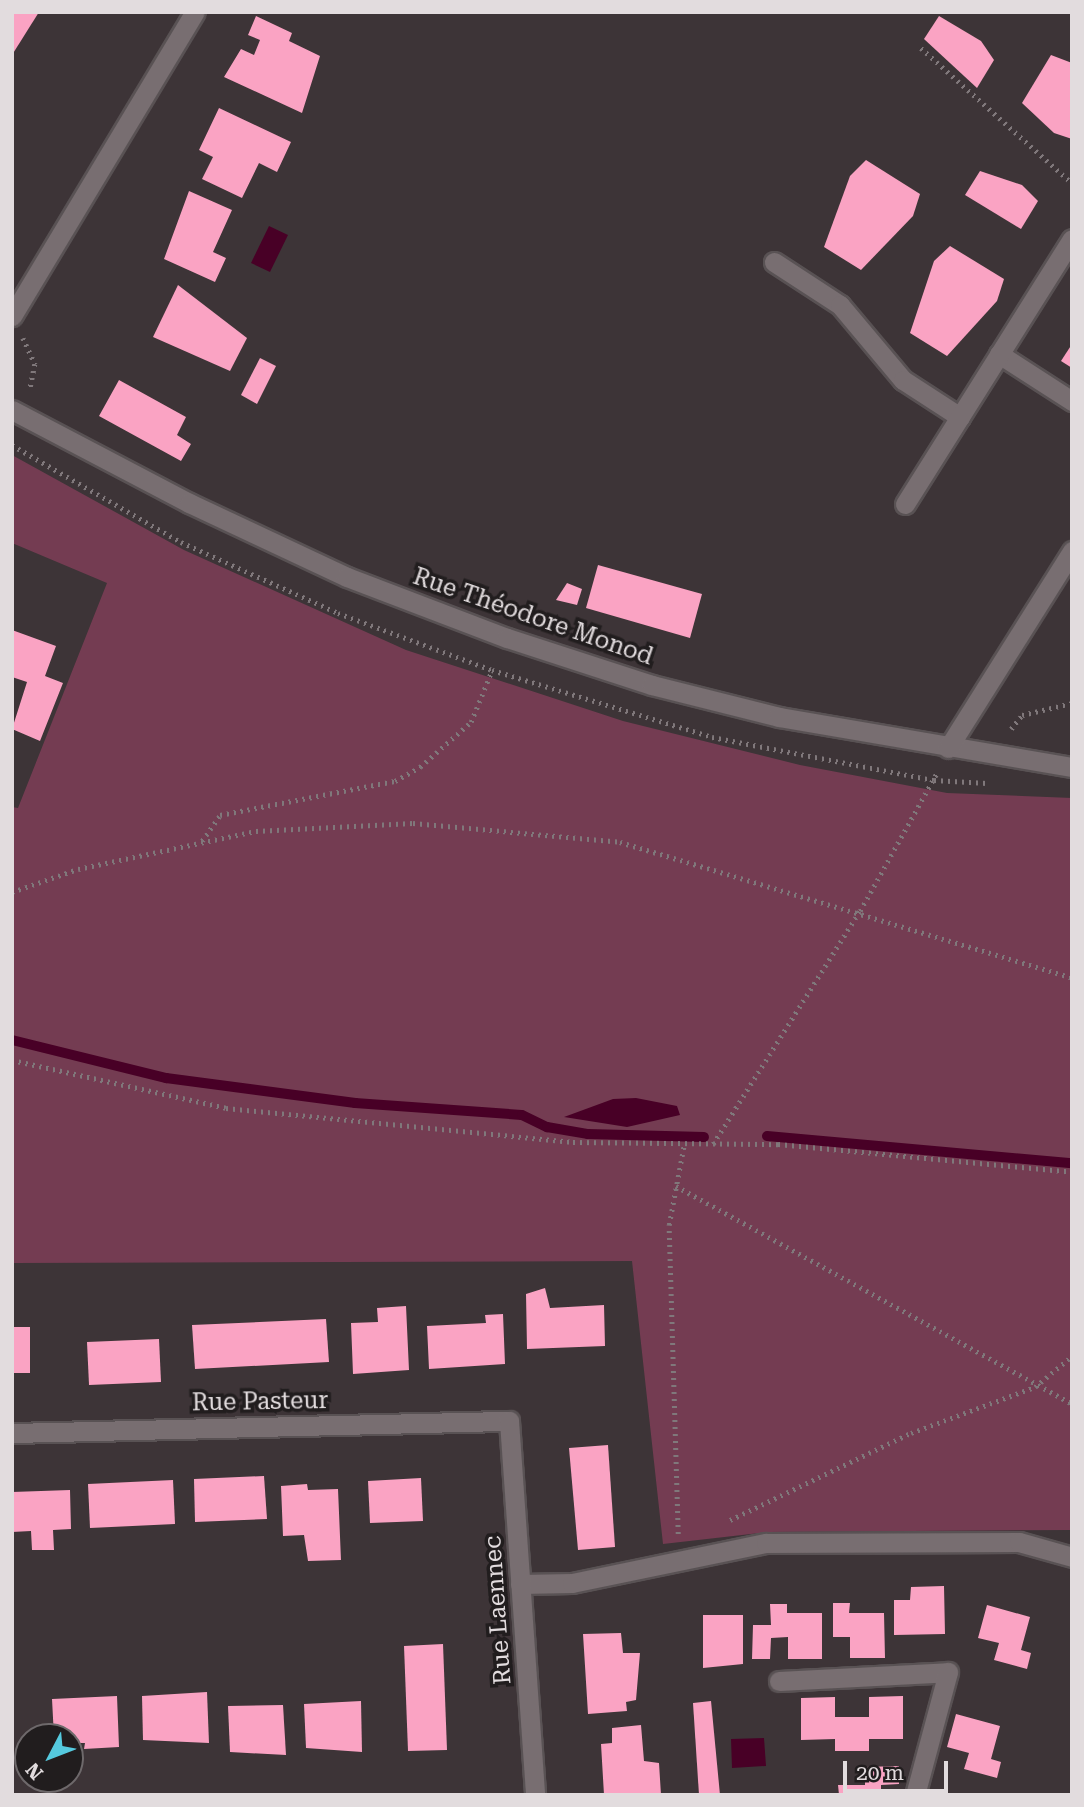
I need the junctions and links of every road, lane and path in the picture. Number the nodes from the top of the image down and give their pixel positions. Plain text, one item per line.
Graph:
1 (195, 12) edge
2 (921, 48) dead end
3 (1072, 183) edge
4 (1072, 239) edge
5 (774, 262) dead end
6 (12, 316) edge
7 (999, 355) junction
8 (1072, 401) edge
9 (19, 413) edge
10 (960, 417) junction
11 (905, 504) dead end
12 (1072, 551) edge
13 (492, 670) dead end
14 (1072, 703) edge
15 (948, 748) junction
16 (990, 754) junction
17 (1072, 767) edge
18 (201, 842) junction
19 (12, 892) edge
20 (860, 911) junction
21 (1072, 978) edge
22 (12, 1060) edge
23 (684, 1145) junction
24 (713, 1145) junction
25 (1072, 1172) edge
26 (676, 1186) junction
27 (1072, 1356) edge
28 (1035, 1387) junction
29 (1072, 1404) edge
30 (509, 1421) joint
31 (12, 1433) edge
32 (726, 1522) dead end
33 (1072, 1557) edge
34 (679, 1560) junction
35 (520, 1584) junction
36 (779, 1681) dead end
37 (535, 1795) edge
38 (915, 1795) edge

1 - 6 street
2 - 3 path
4 - 7 street
5 - 10 street
6 - 9 path
7 - 8 street
7 - 10 street
9 - 15 street, Rue Théodore Monod
10 - 11 street
12 - 15 street
13 - 18 path
14 - 16 path
15 - 16 street, Rue Théodore Monod
15 - 20 path
16 - 17 street, Rue Théodore Monod
18 - 19 path
18 - 20 path
20 - 21 path
20 - 24 path
22 - 23 path
23 - 24 path
23 - 26 path
24 - 25 path
26 - 28 path
26 - 34 path
27 - 28 path
28 - 29 path
28 - 32 path
30 - 31 street, Rue Pasteur
30 - 35 street, Rue Laennec
33 - 34 street
34 - 35 street
35 - 37 street, Rue Laennec
36 - 38 street

